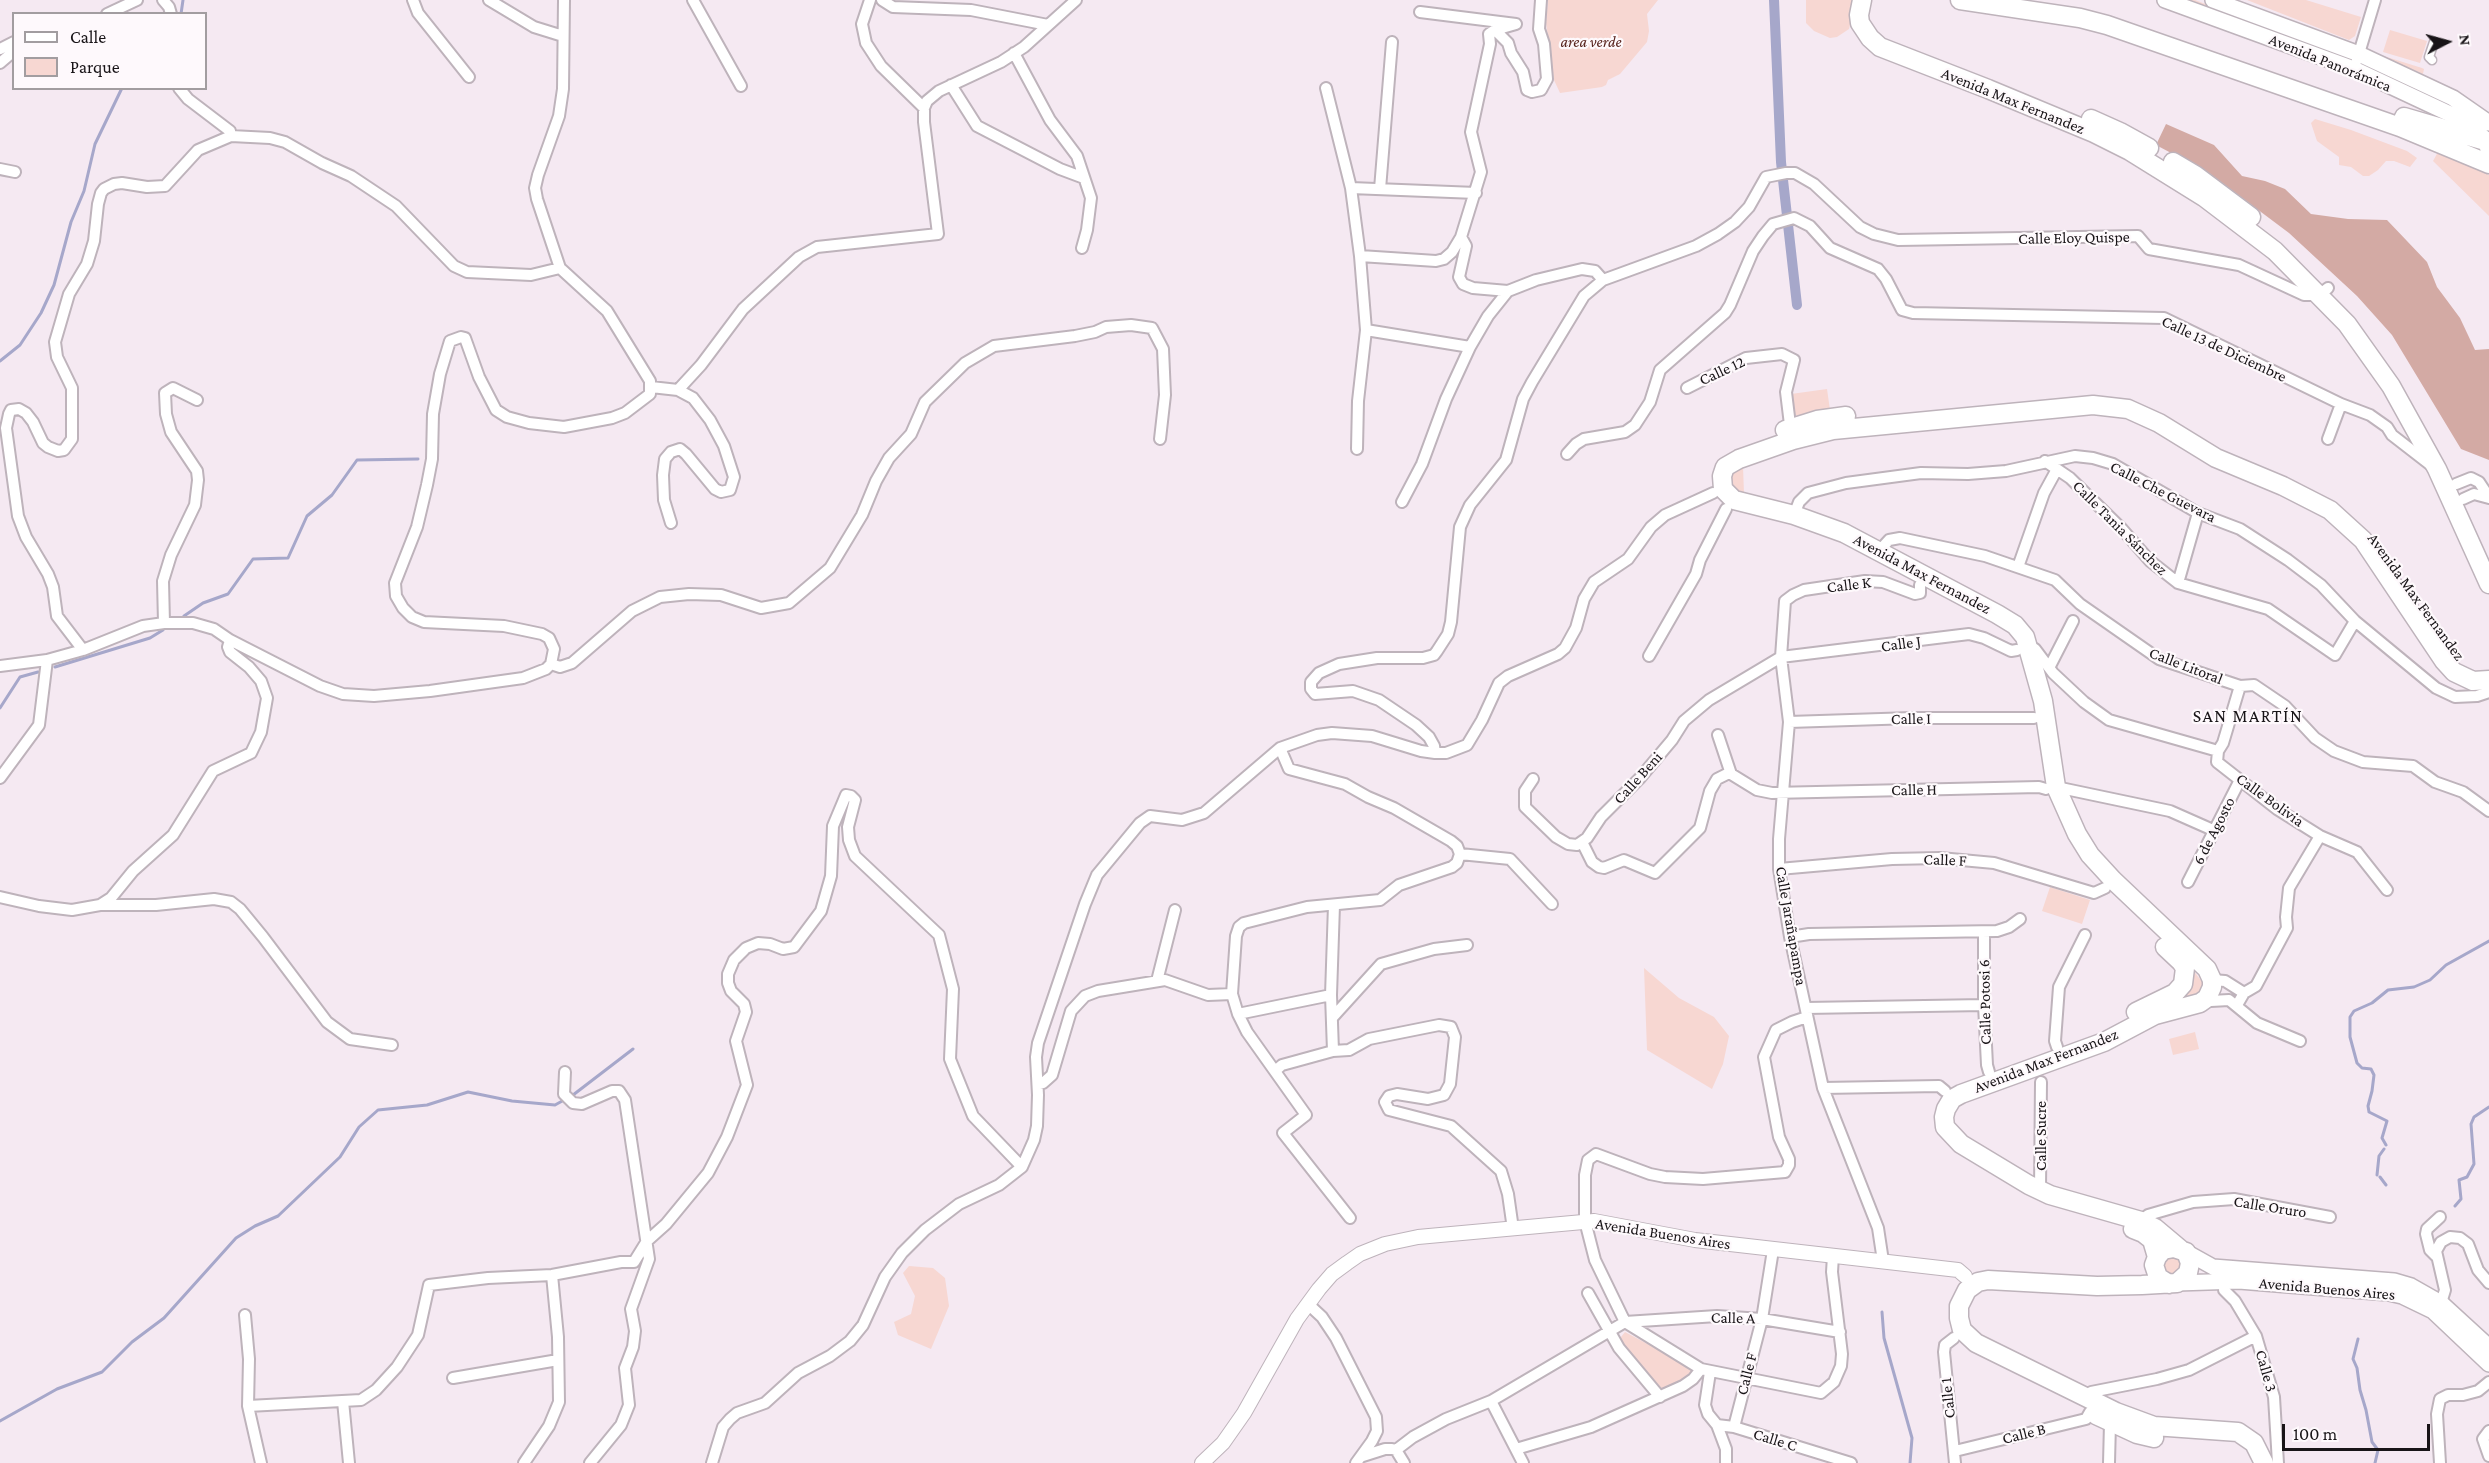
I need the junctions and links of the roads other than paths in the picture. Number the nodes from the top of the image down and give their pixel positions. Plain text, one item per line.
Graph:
1 (137, 0) edge
2 (413, 0) edge
3 (489, 0) edge
4 (564, 0) edge
5 (693, 0) edge
6 (870, 0) edge
7 (882, 0) edge
8 (1076, 0) edge
9 (1540, 0) edge
10 (1862, 0) edge
11 (1874, 0) edge
12 (1960, 0) edge
13 (2036, 0) edge
14 (2165, 0) edge
15 (2213, 0) edge
16 (2375, 0) edge
17 (111, 12) edge
18 (1420, 12) dead end
19 (2092, 16) junction
20 (1048, 26) junction
21 (1495, 30) junction
22 (563, 36) junction
23 (1392, 42) dead end
24 (2434, 42) dead end
25 (12, 53) edge
26 (1014, 53) junction
27 (2359, 54) junction
28 (2432, 60) dead end
29 (0, 63) edge
30 (1938, 65) junction
31 (2354, 69) junction
32 (469, 77) dead end
33 (951, 85) junction
34 (741, 86) dead end
35 (1326, 88) dead end
36 (181, 90) edge
37 (2410, 96) junction
38 (924, 108) junction
39 (2401, 122) junction
40 (2488, 135) edge
41 (231, 136) junction
42 (2488, 163) edge
43 (0, 169) edge
44 (15, 172) dead end
45 (1084, 178) junction
46 (1351, 188) junction
47 (1380, 189) junction
48 (1476, 194) junction
49 (1461, 237) junction
50 (1082, 248) dead end
51 (1360, 256) junction
52 (560, 268) junction
53 (1603, 280) junction
54 (1508, 291) junction
55 (2324, 291) junction
56 (1366, 330) junction
57 (1470, 347) junction
58 (651, 387) junction
59 (1686, 388) dead end
60 (678, 390) junction
61 (197, 400) dead end
62 (2341, 404) junction
63 (4, 416) edge
64 (1791, 434) junction
65 (1160, 438) dead end
66 (2328, 439) dead end
67 (1357, 449) dead end
68 (1567, 454) dead end
69 (2044, 461) junction
70 (2437, 469) junction
71 (2056, 471) junction
72 (1718, 491) junction
73 (2454, 494) junction
74 (2489, 497) edge
75 (1402, 502) dead end
76 (1726, 509) junction
77 (2198, 513) junction
78 (1792, 521) junction
79 (671, 524) dead end
80 (2471, 530) junction
81 (2381, 555) junction
82 (1877, 556) junction
83 (2489, 556) edge
84 (2018, 567) junction
85 (1922, 580) junction
86 (2178, 583) junction
87 (2489, 584) edge
88 (1804, 590) joint
89 (2073, 621) dead end
90 (2355, 621) junction
91 (164, 623) junction
92 (230, 640) junction
93 (2023, 648) junction
94 (83, 650) junction
95 (1648, 656) dead end
96 (1781, 657) junction
97 (47, 660) junction
98 (551, 664) junction
99 (0, 666) edge
100 (2050, 666) junction
101 (2489, 669) edge
102 (2489, 680) edge
103 (2240, 686) junction
104 (2489, 692) edge
105 (2034, 718) junction
106 (1788, 722) junction
107 (1718, 735) dead end
108 (1280, 748) junction
109 (2218, 751) junction
110 (1435, 753) junction
111 (1731, 774) junction
112 (0, 778) edge
113 (1533, 779) dead end
114 (2240, 780) junction
115 (2051, 788) junction
116 (1782, 793) junction
117 (2489, 811) edge
118 (2213, 830) junction
119 (2320, 836) junction
120 (1582, 842) junction
121 (1460, 854) junction
122 (1779, 869) junction
123 (2188, 882) dead end
124 (2109, 884) junction
125 (2387, 890) dead end
126 (0, 897) edge
127 (1552, 904) dead end
128 (100, 905) junction
129 (1334, 905) junction
130 (1175, 910) dead end
131 (2020, 919) dead end
132 (1984, 932) junction
133 (2085, 935) dead end
134 (1790, 937) junction
135 (1467, 945) dead end
136 (2212, 980) junction
137 (1156, 981) junction
138 (2244, 993) junction
139 (1232, 994) junction
140 (1331, 994) junction
141 (2206, 998) junction
142 (1984, 1005) junction
143 (2237, 1005) junction
144 (1806, 1012) junction
145 (1238, 1014) junction
146 (1332, 1018) junction
147 (2300, 1041) dead end
148 (392, 1045) dead end
149 (1333, 1051) junction
150 (2059, 1053) junction
151 (1275, 1071) junction
152 (565, 1072) dead end
153 (1991, 1077) junction
154 (2041, 1082) dead end
155 (1038, 1084) junction
156 (1823, 1088) junction
157 (1949, 1095) junction
158 (1022, 1167) junction
159 (2038, 1196) junction
160 (2330, 1217) dead end
161 (2439, 1217) dead end
162 (1350, 1218) dead end
163 (1585, 1221) junction
164 (2141, 1221) junction
165 (1514, 1229) junction
166 (647, 1242) junction
167 (1773, 1250) junction
168 (2183, 1251) junction
169 (1833, 1256) junction
170 (2436, 1256) junction
171 (1883, 1261) junction
172 (2156, 1261) junction
173 (552, 1275) junction
174 (2240, 1275) junction
175 (1968, 1281) junction
176 (2489, 1283) edge
177 (2173, 1284) junction
178 (2224, 1290) dead end
179 (1588, 1293) dead end
180 (2235, 1301) junction
181 (1308, 1304) junction
182 (2441, 1304) junction
183 (245, 1315) dead end
184 (1762, 1319) junction
185 (1625, 1322) junction
186 (1610, 1332) junction
187 (1840, 1332) junction
188 (2256, 1336) junction
189 (1954, 1338) junction
190 (2489, 1347) edge
191 (558, 1360) junction
192 (2489, 1364) edge
193 (1705, 1370) junction
194 (453, 1377) dead end
195 (1745, 1379) junction
196 (2489, 1382) edge
197 (1660, 1397) junction
198 (343, 1401) junction
199 (1491, 1401) junction
200 (2089, 1405) junction
201 (248, 1406) junction
202 (2113, 1417) junction
203 (1717, 1425) junction
204 (1734, 1427) junction
205 (2489, 1431) edge
206 (1516, 1449) junction
207 (1396, 1450) junction
208 (1955, 1450) junction
209 (2489, 1456) edge
210 (1359, 1459) edge
211 (261, 1463) edge
212 (349, 1463) edge
213 (524, 1463) edge
214 (590, 1463) edge
215 (712, 1463) edge
216 (1202, 1463) edge
217 (1404, 1463) edge
218 (1523, 1463) edge
219 (1726, 1463) edge
220 (1851, 1463) edge
221 (1955, 1463) edge
222 (2109, 1463) edge
223 (2253, 1463) edge
224 (2265, 1463) edge
225 (2273, 1463) edge
226 (2278, 1463) edge
227 (2440, 1463) edge

1 - 17 street
2 - 32 street
3 - 22 street
4 - 22 street
5 - 34 street
6 - 38 street
7 - 20 street
8 - 20 street
9 - 21 street
10 - 30 main road, Avenida Max Fernandez
11 - 30 main road, Avenida Max Fernandez
12 - 19 main road
13 - 19 main road
14 - 31 main road, Avenida Panorámica
15 - 27 main road, Avenida Panorámica
16 - 27 street
18 - 21 street
19 - 39 main road
20 - 26 street
21 - 48 street
22 - 52 street
23 - 47 street
24 - 28 street
25 - 29 street
26 - 33 street
26 - 45 street
27 - 31 street
27 - 40 main road, Avenida Panorámica
30 - 55 main road, Avenida Max Fernandez
31 - 37 main road, Avenida Panorámica
33 - 38 street
33 - 45 street
35 - 46 street
36 - 41 street
37 - 39 main road
37 - 40 main road, Avenida Panorámica
38 - 60 street
39 - 40 main road
39 - 42 main road
40 - 42 main road
41 - 52 street
41 - 63 street
43 - 44 street
45 - 50 street
46 - 47 street
46 - 51 street
47 - 48 street
48 - 49 street
49 - 51 street
49 - 54 street
51 - 56 street
52 - 58 street
53 - 54 street
53 - 55 street, Calle Eloy Quispe
53 - 110 street
54 - 57 street
55 - 70 main road, Avenida Max Fernandez
55 - 73 main road, Avenida Max Fernandez
56 - 57 street
56 - 67 street
57 - 75 street
58 - 60 street
58 - 98 street
59 - 64 street, Calle 12
60 - 79 street
61 - 91 street
62 - 66 street
62 - 68 street, Calle 13 de Diciembre
62 - 70 street, Calle 13 de Diciembre
63 - 94 street
64 - 72 main road, Avenida Max Fernandez
64 - 81 main road, Avenida Max Fernandez
65 - 98 street
69 - 71 street, Calle Tania Sánchez
69 - 77 street, Calle Che Guevara
69 - 78 street, Calle Che Guevara
70 - 73 main road, Avenida Max Fernandez
71 - 84 street
71 - 86 street, Calle Tania Sánchez
72 - 76 main road
72 - 78 main road, Avenida Max Fernandez
72 - 110 street
73 - 74 street
73 - 74 street
73 - 80 main road, Avenida Max Fernandez
76 - 78 main road, Avenida Max Fernandez
76 - 95 street
77 - 86 street
77 - 90 street, Calle Che Guevara
78 - 82 main road, Avenida Max Fernandez
80 - 83 main road, Avenida Max Fernandez
80 - 87 main road, Avenida Max Fernandez
81 - 101 main road, Avenida Max Fernandez
81 - 102 main road, Avenida Max Fernandez
82 - 84 street, Calle Litoral
82 - 85 main road, Avenida Max Fernandez
84 - 103 street, Calle Litoral
85 - 88 street, Calle K
85 - 93 main road, Avenida Max Fernandez
86 - 90 street, Calle Tania Sánchez
88 - 96 street, Calle Jarañapampa
89 - 100 street
90 - 104 street, Calle Che Guevara
91 - 92 street
91 - 94 street
92 - 98 street
92 - 128 street
93 - 96 street, Calle J
93 - 100 street
93 - 105 main road, Avenida Max Fernandez
93 - 115 main road, Avenida Max Fernandez
94 - 97 street
96 - 106 street, Calle Jarañapampa
96 - 120 street, Calle Beni
97 - 99 street
97 - 112 street
100 - 109 street
103 - 109 street
103 - 117 street, Calle Litoral
105 - 106 street, Calle I
105 - 115 main road, Avenida Max Fernandez
106 - 116 street, Calle Jarañapampa
107 - 111 street
108 - 110 street
108 - 121 street
108 - 155 street
109 - 114 street, Calle Bolivia
111 - 116 street, Calle H
111 - 120 street
113 - 120 street
114 - 118 street, 6 de Agosto
114 - 119 street, Calle Bolivia
115 - 116 street, Calle H
115 - 118 street, Calle H
115 - 124 main road, Avenida Max Fernandez
116 - 122 street, Calle Jarañapampa
118 - 123 street, 6 de Agosto
119 - 125 street
119 - 138 street, Calle Bolivia
121 - 127 street
121 - 129 street
122 - 124 street, Calle F
122 - 134 street, Calle Jarañapampa
124 - 136 main road, Avenida Max Fernandez
124 - 150 main road, Avenida Max Fernandez
126 - 128 street
128 - 148 street
129 - 139 street
129 - 140 street
130 - 137 street
131 - 132 street
132 - 134 street
132 - 142 street, Calle Potosi 6
133 - 150 street
134 - 144 street, Calle Jarañapampa
135 - 146 street
136 - 138 street
136 - 141 main road
137 - 139 street
137 - 155 street
138 - 143 street, Calle Bolivia
139 - 145 street
140 - 145 street
140 - 146 street
141 - 143 street
141 - 150 main road, Avenida Max Fernandez
142 - 144 street
142 - 153 street, Calle Potosi 6
143 - 147 street
144 - 156 street, Calle Jarañapampa
144 - 163 street
145 - 151 street
146 - 149 street
149 - 151 street
149 - 165 street
150 - 153 main road, Avenida Max Fernandez
151 - 162 street
152 - 166 street
153 - 157 main road, Avenida Max Fernandez
154 - 159 street, Calle Sucre
155 - 158 street
156 - 157 street
156 - 171 street, Calle Jarañapampa
157 - 159 main road, Avenida Max Fernandez
158 - 166 street
158 - 215 street
159 - 164 main road, Avenida Max Fernandez
159 - 172 main road, Avenida Max Fernandez
160 - 164 street, Calle Oruro
161 - 170 street
163 - 165 street, Avenida Buenos Aires
163 - 167 street, Avenida Buenos Aires
163 - 185 street
164 - 168 main road, Avenida Max Fernandez
165 - 181 street, Avenida Buenos Aires
166 - 173 street
166 - 214 street
167 - 169 street, Avenida Buenos Aires
167 - 184 street, Calle F
168 - 172 main road
168 - 174 main road, Avenida Buenos Aires
168 - 177 main road
169 - 171 street, Avenida Buenos Aires
169 - 187 street
170 - 176 street
170 - 182 street
171 - 175 street, Avenida Buenos Aires
172 - 175 main road
172 - 177 main road
173 - 191 street
173 - 198 street
174 - 177 main road, Avenida Buenos Aires
174 - 180 street
174 - 182 main road, Avenida Buenos Aires
174 - 192 main road, Avenida Buenos Aires
175 - 177 main road, Avenida Buenos Aires
175 - 189 main road
175 - 200 main road
178 - 180 street, Calle 3
179 - 186 street
180 - 188 street, Calle 3
181 - 210 street
181 - 216 street, Avenida Buenos Aires
182 - 190 main road, Avenida Buenos Aires
183 - 201 street
184 - 185 street, Calle A
184 - 187 street, Calle A
184 - 195 street, Calle F
185 - 186 street
185 - 193 street
186 - 197 street
186 - 199 street
187 - 195 street
188 - 200 street
188 - 226 street, Calle 3
189 - 200 main road
189 - 208 street, Calle 1
191 - 194 street
191 - 213 street
193 - 195 street
193 - 197 street
193 - 203 street
195 - 204 street, Calle F
196 - 227 street
197 - 206 street
198 - 201 street
198 - 212 street
199 - 206 street
199 - 207 street
200 - 202 main road
200 - 208 street, Calle B
201 - 211 street
202 - 222 street
202 - 223 main road
202 - 224 main road
203 - 204 street, Calle C
203 - 219 street
204 - 220 street, Calle C
205 - 209 street
206 - 218 street
207 - 210 street
207 - 217 street
208 - 221 street, Calle 1
225 - 226 street

